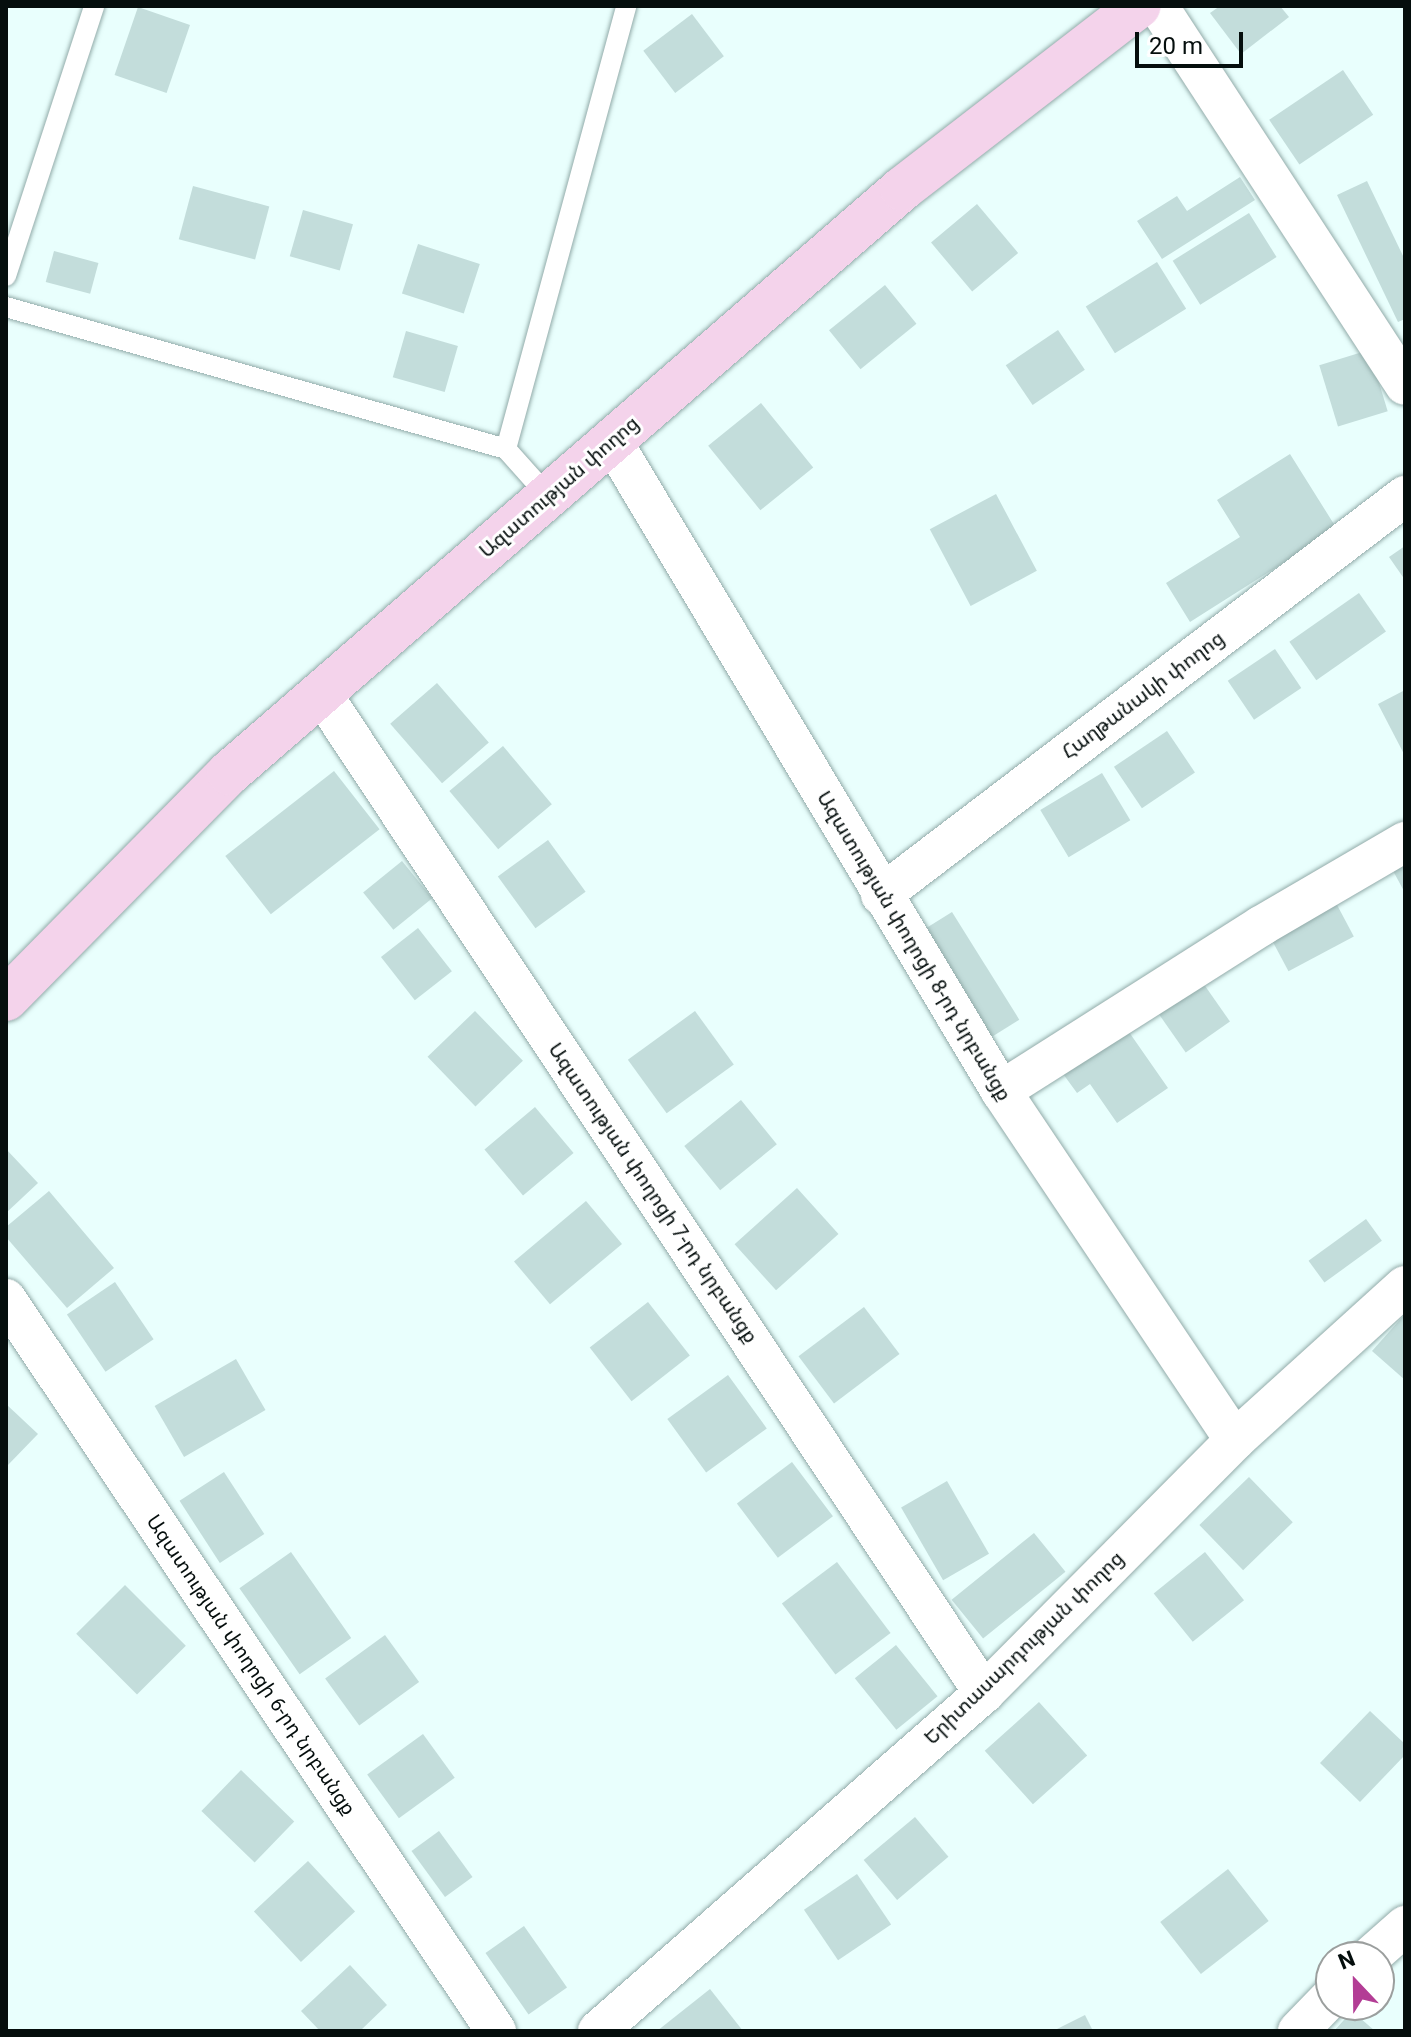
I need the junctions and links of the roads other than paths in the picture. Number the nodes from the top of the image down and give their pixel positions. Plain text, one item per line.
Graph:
1 (94, 6) edge
2 (626, 6) edge
3 (1139, 6) edge
4 (1158, 6) edge
5 (6, 276) edge
6 (6, 307) edge
7 (1405, 385) edge
8 (612, 441) junction
9 (506, 449) junction
10 (548, 496) junction
11 (1405, 496) edge
12 (321, 693) junction
13 (1405, 842) edge
14 (881, 895) junction
15 (6, 999) edge
16 (1001, 1091) junction
17 (1405, 1286) edge
18 (6, 1299) edge
19 (1235, 1440) junction
20 (984, 1693) junction
21 (1405, 1926) edge
22 (1388, 1941) edge
23 (1315, 2013) edge
24 (496, 2031) edge
25 (598, 2031) edge
26 (1298, 2031) edge

1 - 5 lane
2 - 9 lane
3 - 8 street, Ազատության փողոց
4 - 7 street
6 - 9 lane
8 - 10 street, Ազատության փողոց
8 - 14 street, Ազատության փողոցի 8-րդ նրբանցք
9 - 10 lane
10 - 12 street, Ազատության փողոց
11 - 14 street, Հաղթանակի փողոց
12 - 15 street, Ազատության փողոց
12 - 20 street, Ազատության փողոցի 7-րդ նրբանցք
13 - 16 street
14 - 16 street, Ազատության փողոցի 8-րդ նրբանցք
16 - 19 street, Ազատության փողոցի 8-րդ նրբանցք
17 - 19 street, Երիտասարդության փողոց
18 - 24 street, Ազատության փողոցի 6-րդ նրբանցք
19 - 20 street, Երիտասարդության փողոց
20 - 25 street, Երիտասարդության փողոց
21 - 22 street
23 - 26 street

